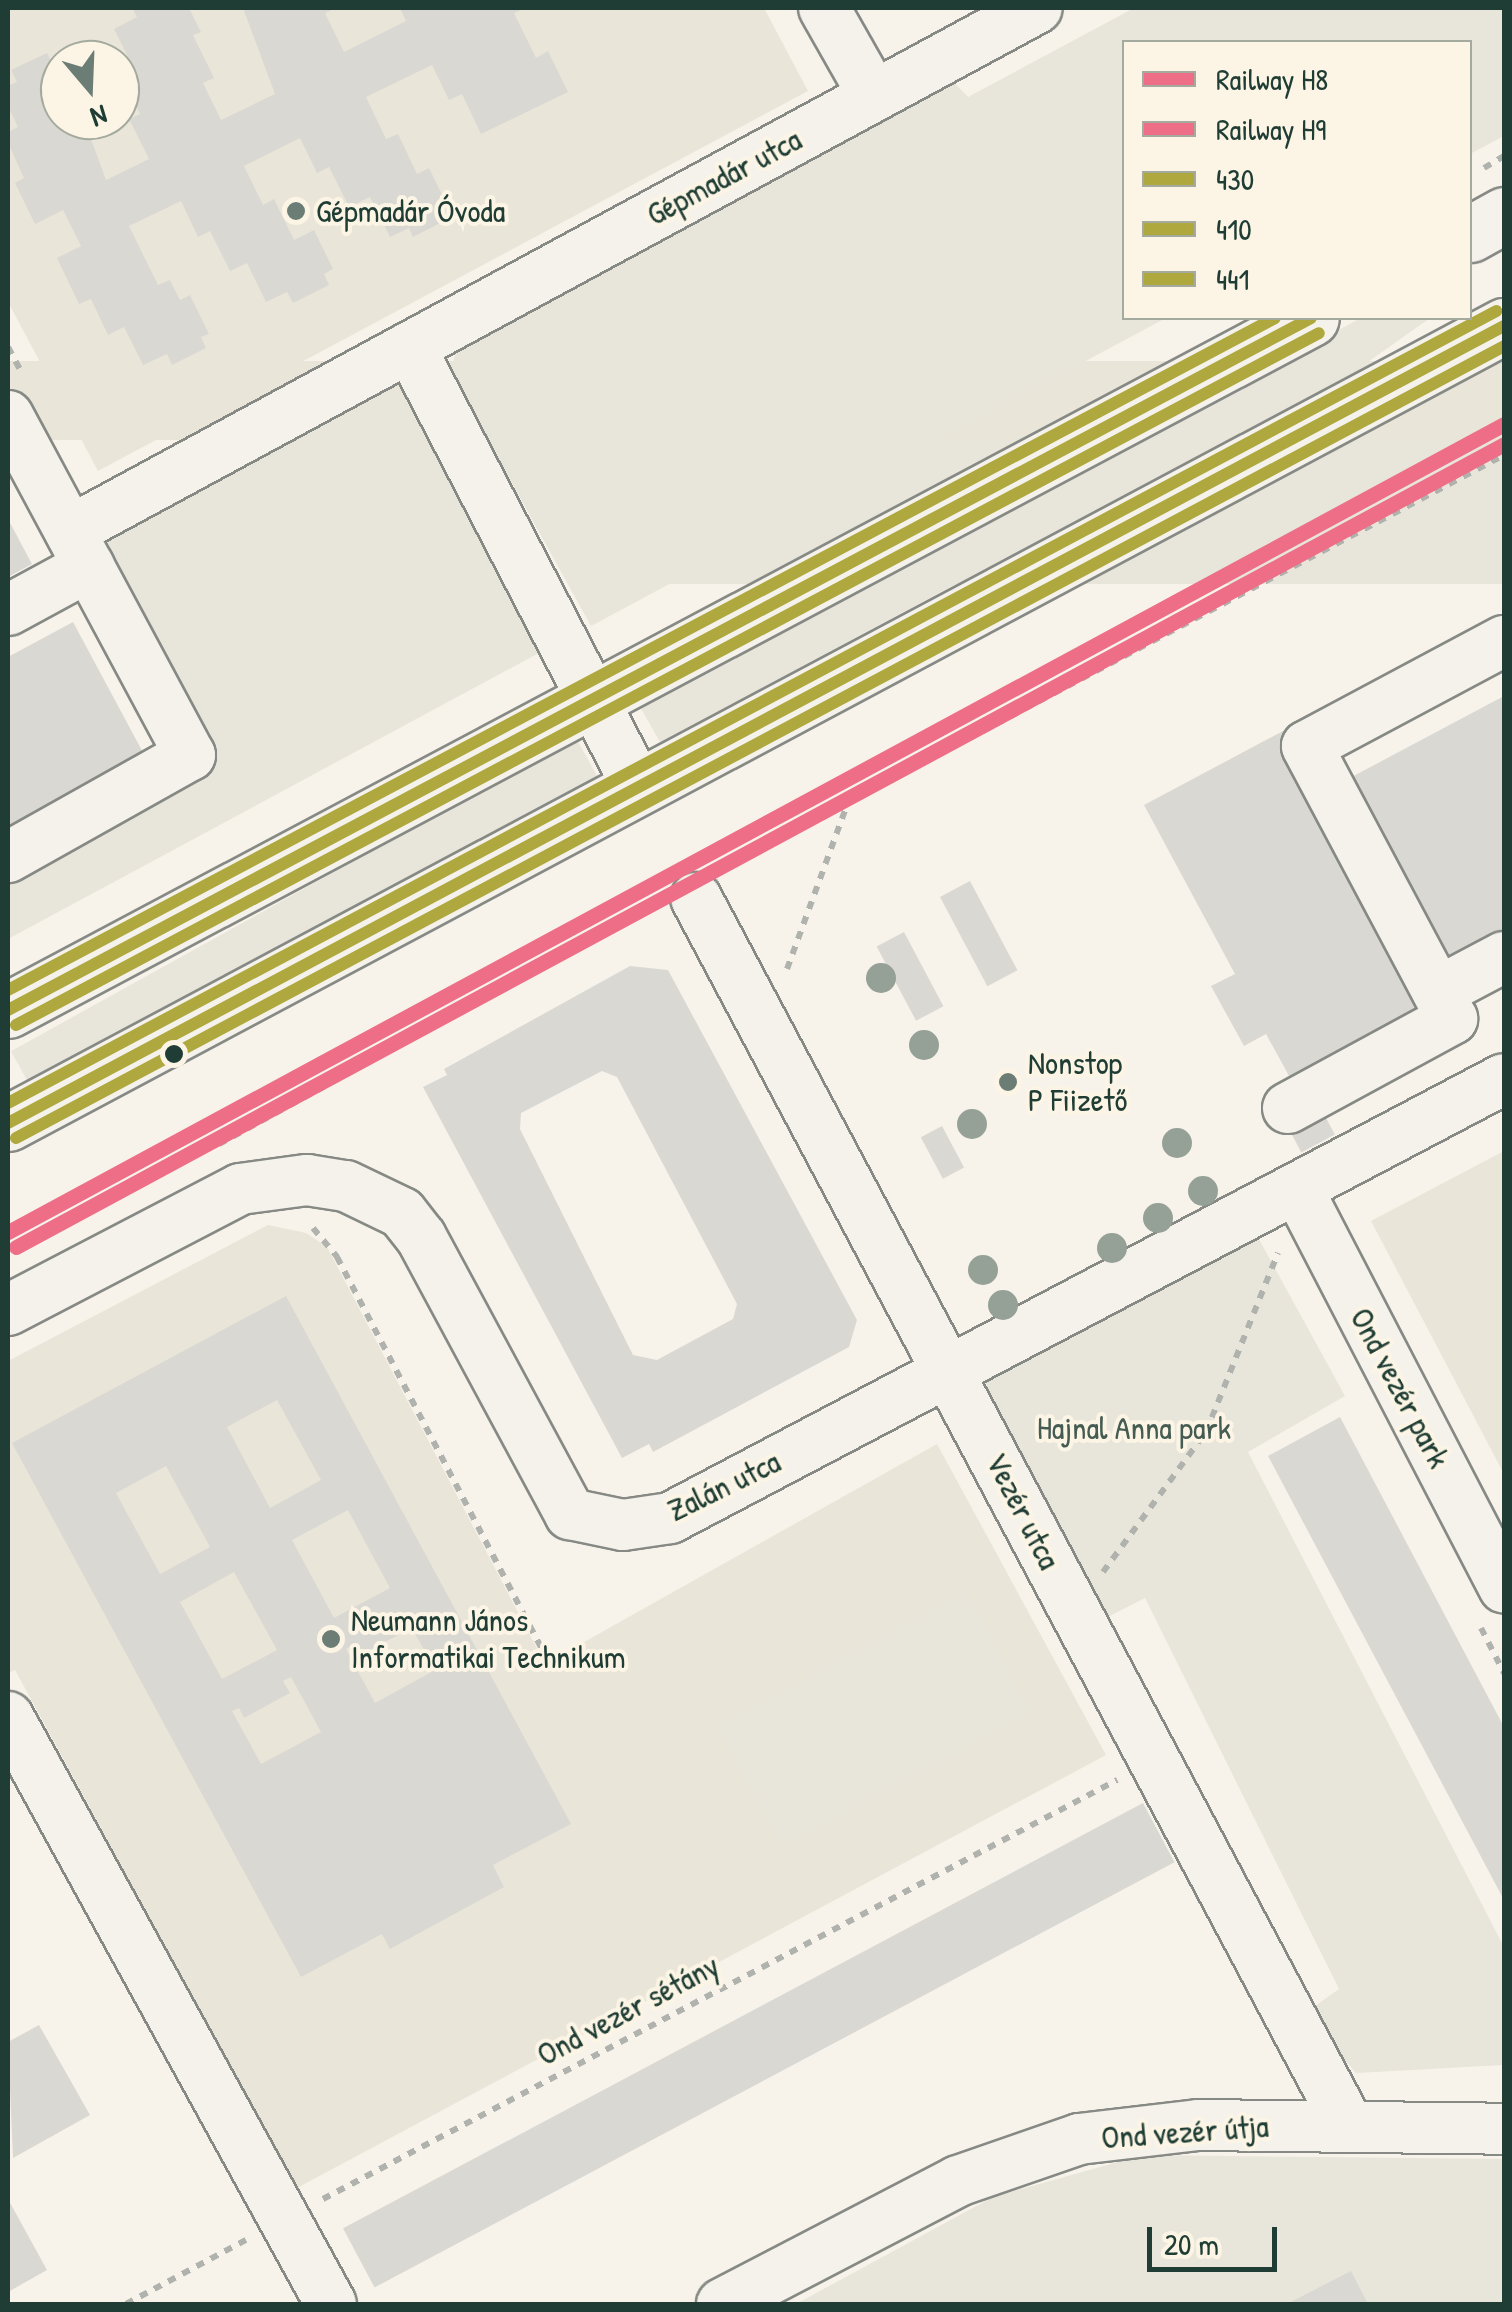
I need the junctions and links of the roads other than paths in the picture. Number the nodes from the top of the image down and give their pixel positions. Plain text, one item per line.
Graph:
1 (824, 8) edge
2 (1038, 8) edge
3 (874, 96) junction
4 (1504, 215) edge
5 (1472, 233) edge
6 (1308, 320) edge
7 (1504, 326) edge
8 (410, 347) junction
9 (8, 416) edge
10 (80, 549) junction
11 (8, 610) edge
12 (1504, 641) edge
13 (591, 700) junction
14 (639, 788) junction
15 (8, 857) edge
16 (691, 891) road end
17 (1504, 957) edge
18 (1438, 992) junction
19 (8, 1010) edge
20 (1504, 1079) edge
21 (1288, 1108) dead end
22 (8, 1122) edge
23 (1277, 1202) junction
24 (8, 1310) edge
25 (950, 1367) junction
26 (1504, 1588) edge
27 (8, 1717) edge
28 (1348, 2126) junction
29 (1504, 2129) edge
30 (332, 2304) edge
31 (722, 2304) edge

1 - 3 street
2 - 3 street, Gépmadár utca
3 - 8 street, Gépmadár utca
4 - 5 main road
6 - 13 main road
7 - 14 main road
8 - 10 street, Gépmadár utca
8 - 13 street
9 - 10 street
10 - 11 street, Gépmadár utca
10 - 15 street
12 - 18 street
13 - 14 street
13 - 19 main road
14 - 22 main road
16 - 25 street, Vezér utca
17 - 18 street
18 - 21 street
20 - 23 street, Zalán utca
23 - 25 street, Zalán utca
23 - 26 street, Ond vezér park
24 - 25 street, Zalán utca
25 - 28 street, Vezér utca
27 - 30 street
28 - 29 street, Ond vezér útja
28 - 31 street, Ond vezér útja

